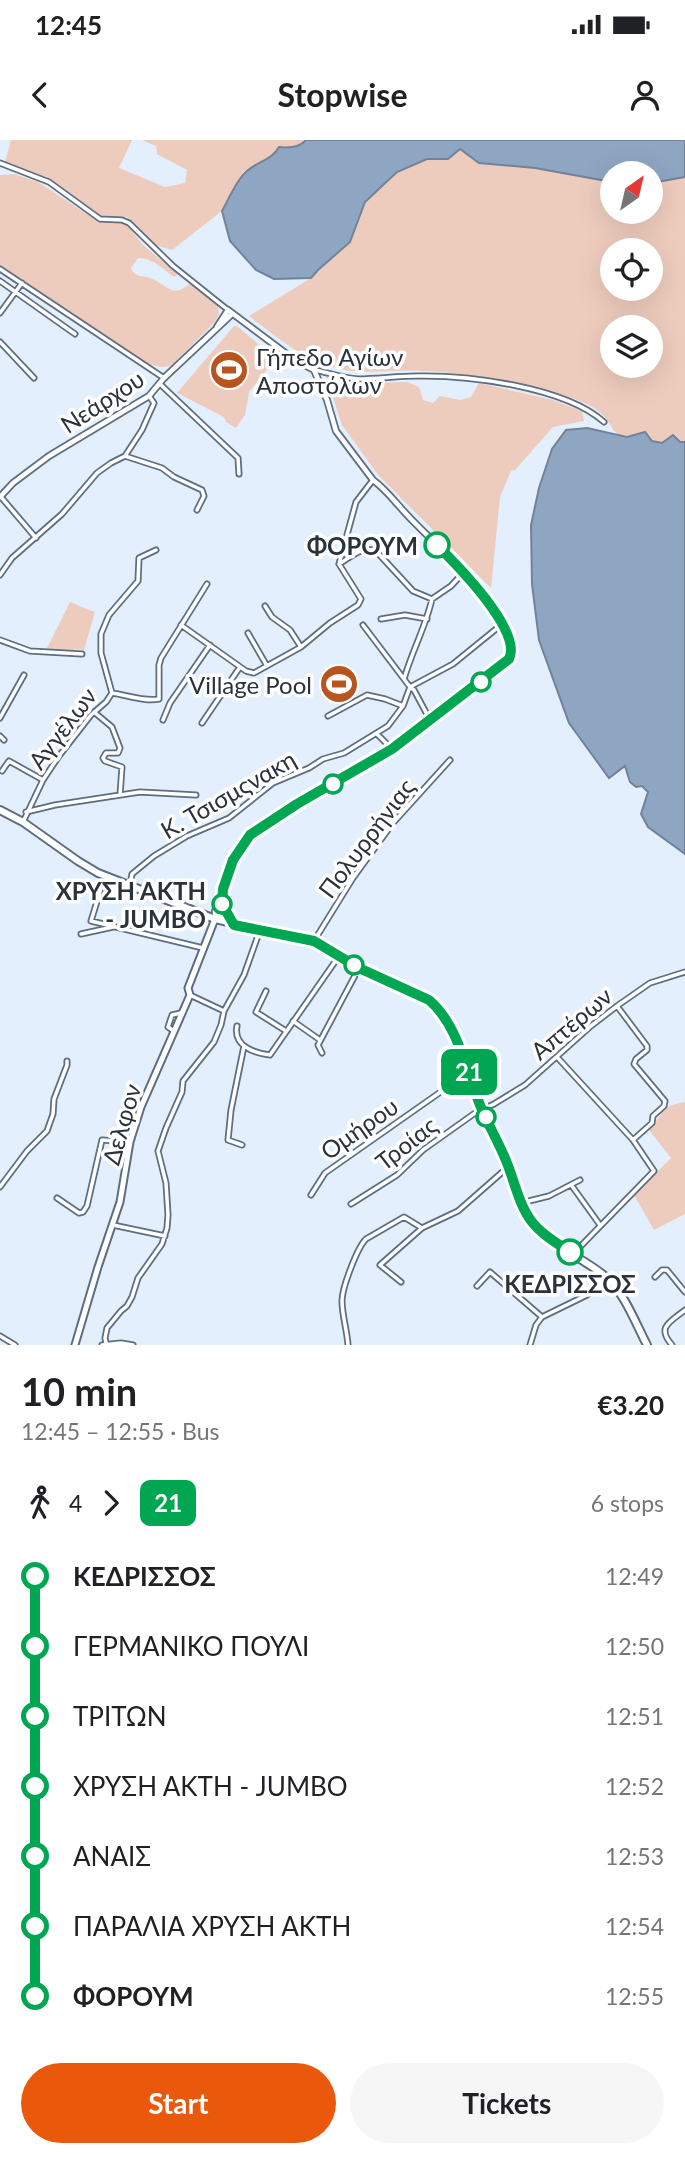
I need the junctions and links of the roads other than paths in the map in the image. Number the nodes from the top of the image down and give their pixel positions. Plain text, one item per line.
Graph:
1 (0, 163) edge
2 (0, 269) edge
3 (0, 281) edge
4 (22, 283) junction
5 (15, 291) junction
6 (222, 306) joint
7 (0, 313) edge
8 (228, 315) junction
9 (75, 334) dead end
10 (0, 342) edge
11 (314, 370) junction
12 (34, 378) dead end
13 (164, 378) junction
14 (160, 384) junction
15 (149, 396) junction
16 (604, 422) dead end
17 (125, 456) junction
18 (239, 474) dead end
19 (373, 480) junction
20 (0, 497) edge
21 (197, 510) dead end
22 (36, 538) junction
23 (156, 550) dead end
24 (339, 564) junction
25 (464, 572) junction
26 (0, 575) edge
27 (208, 584) dead end
28 (432, 599) junction
29 (265, 606) dead end
30 (381, 619) dead end
31 (427, 619) junction
32 (181, 625) junction
33 (363, 625) dead end
34 (502, 625) junction
35 (248, 633) dead end
36 (0, 640) edge
37 (211, 645) junction
38 (301, 647) junction
39 (82, 654) dead end
40 (241, 666) junction
41 (267, 666) junction
42 (24, 675) dead end
43 (404, 679) junction
44 (410, 687) junction
45 (112, 693) junction
46 (403, 706) junction
47 (94, 712) junction
48 (328, 716) dead end
49 (0, 718) edge
50 (163, 720) dead end
51 (431, 720) junction
52 (202, 723) dead end
53 (377, 734) junction
54 (392, 749) junction
55 (450, 760) dead end
56 (2, 771) dead end
57 (43, 780) junction
58 (120, 795) junction
59 (196, 795) dead end
60 (0, 810) edge
61 (26, 813) junction
62 (23, 822) junction
63 (98, 873) junction
64 (110, 877) junction
65 (102, 885) junction
66 (130, 886) junction
67 (223, 889) junction
68 (222, 904) junction
69 (215, 919) junction
70 (234, 925) junction
71 (114, 927) junction
72 (260, 930) junction
73 (81, 934) dead end
74 (314, 941) junction
75 (203, 948) junction
76 (339, 956) junction
77 (359, 968) junction
78 (685, 972) edge
79 (266, 991) dead end
80 (193, 996) junction
81 (617, 1006) junction
82 (224, 1012) junction
83 (293, 1021) junction
84 (237, 1026) dead end
85 (286, 1031) junction
86 (321, 1040) junction
87 (244, 1046) junction
88 (322, 1053) dead end
89 (556, 1057) junction
90 (67, 1061) dead end
91 (469, 1073) junction
92 (482, 1109) junction
93 (633, 1140) junction
94 (130, 1142) junction
95 (242, 1145) dead end
96 (508, 1166) junction
97 (580, 1180) dead end
98 (572, 1186) junction
99 (0, 1187) edge
100 (311, 1195) dead end
101 (57, 1198) dead end
102 (351, 1203) dead end
103 (521, 1203) junction
104 (113, 1225) junction
105 (600, 1225) junction
106 (422, 1228) junction
107 (165, 1236) junction
108 (572, 1254) junction
109 (655, 1277) dead end
110 (608, 1279) junction
111 (401, 1282) dead end
112 (477, 1286) dead end
113 (685, 1292) edge
114 (685, 1310) edge
115 (542, 1317) junction
116 (0, 1336) edge
117 (104, 1344) edge
118 (15, 1345) edge
119 (75, 1345) edge
120 (133, 1345) edge
121 (348, 1345) edge
122 (530, 1345) edge
123 (647, 1345) edge
124 (672, 1345) edge

1 - 6 street
2 - 4 street
3 - 5 street
4 - 5 street
4 - 13 street
5 - 7 street
5 - 9 street
6 - 8 street
8 - 11 street
8 - 13 street, Νεάρχου
10 - 12 street
11 - 16 street
11 - 19 street
13 - 14 street, Νεάρχου
14 - 15 street, Νεάρχου
14 - 18 street
15 - 17 street
15 - 20 street, Νεάρχου
17 - 21 street
17 - 22 street
19 - 24 street
19 - 25 street
20 - 22 street
22 - 26 street
23 - 45 street, Αγγέλων
24 - 28 street
24 - 38 street
25 - 28 street
25 - 34 street
27 - 32 street
28 - 31 street
29 - 38 street
30 - 31 street
31 - 43 street
32 - 37 street
32 - 45 street
33 - 43 street
34 - 44 street
34 - 51 street
35 - 41 street
36 - 39 street
37 - 40 street
37 - 50 street
38 - 41 street
40 - 41 street
40 - 52 street
42 - 49 street
43 - 44 street
44 - 46 street, Κ. Τσισμςνακη
44 - 51 street
45 - 47 street, Αγγέλων
46 - 48 street
46 - 53 street, Κ. Τσισμςνακη
47 - 57 street, Αγγέλων
47 - 58 street
51 - 54 street
53 - 54 street
53 - 66 street, Κ. Τσισμςνακη
54 - 67 street
55 - 74 street, Πολυρρήνιας
56 - 57 street
57 - 61 street, Αγγέλων
58 - 59 street
58 - 61 street
60 - 62 main road
61 - 62 street, Αγγέλων
62 - 63 main road
63 - 64 main road
63 - 65 street
64 - 65 street
64 - 66 main road
65 - 71 street
66 - 69 main road
67 - 68 street
67 - 69 street
68 - 69 street
68 - 70 main road
69 - 70 main road
69 - 75 main road, Δελφον
70 - 72 main road
71 - 73 street
71 - 75 street
72 - 74 main road
72 - 82 street
74 - 76 main road
75 - 80 main road, Δελφον
76 - 77 main road
76 - 83 street
77 - 86 street
77 - 91 main road
78 - 81 street, Απτέρων
79 - 85 street
80 - 82 street
80 - 94 main road, Δελφον
81 - 89 street, Απτέρων
81 - 93 street
82 - 107 street
83 - 85 street
83 - 86 street
84 - 87 street
85 - 87 street
86 - 88 street
87 - 95 street
89 - 92 street, Απτέρων
89 - 93 street
90 - 99 street
91 - 92 main road
91 - 100 street, Ομήρου
92 - 96 main road
92 - 102 street, Τροίας
93 - 105 street
94 - 101 street
94 - 104 main road, Δελφον
96 - 103 main road
96 - 106 street
97 - 98 street
98 - 103 street
98 - 105 street
103 - 108 main road
104 - 107 street
104 - 119 main road, Δελφον
105 - 108 street
106 - 111 street
106 - 121 street
107 - 117 street
108 - 110 main road
109 - 113 street
110 - 115 street
110 - 123 main road
112 - 115 street
114 - 124 street
115 - 122 street
116 - 118 street
117 - 120 street

